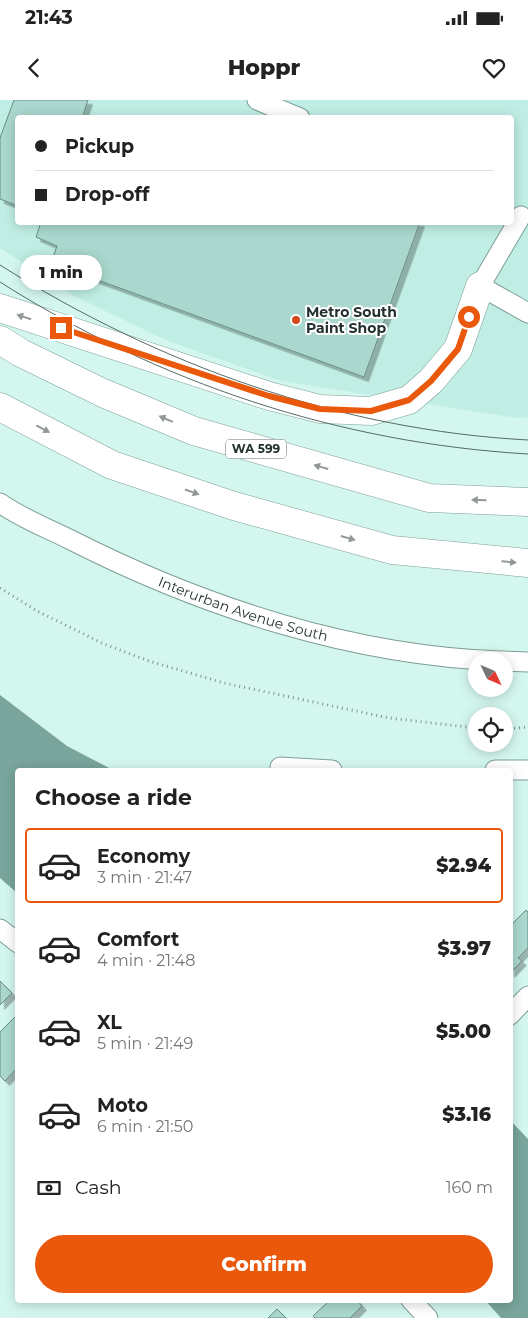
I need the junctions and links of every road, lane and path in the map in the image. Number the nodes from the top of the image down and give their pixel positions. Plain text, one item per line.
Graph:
1 (257, 100) edge
2 (293, 115) edge
3 (520, 210) edge
4 (514, 221) edge
5 (512, 225) edge
6 (480, 286) junction
7 (0, 308) edge
8 (528, 313) edge
9 (0, 340) edge
10 (0, 407) edge
11 (528, 502) edge
12 (0, 503) edge
13 (528, 563) edge
14 (0, 588) edge
15 (468, 660) edge
16 (513, 661) edge
17 (528, 662) edge
18 (468, 727) edge
19 (528, 727) edge
20 (513, 728) edge
21 (280, 767) dead end
22 (297, 768) edge
23 (513, 770) edge
24 (528, 770) edge
25 (0, 929) edge
26 (15, 941) edge
27 (528, 996) edge
28 (513, 1012) edge
29 (414, 1303) edge
30 (428, 1318) edge

1 - 2 street
3 - 4 street
5 - 6 street
6 -> 7 highway
6 - 8 street
11 -> 9 highway, WA 599
10 -> 13 highway
12 - 15 street, Interurban Avenue South
14 - 18 path
16 - 17 street, Interurban Avenue South
19 - 20 path
21 - 22 street
23 - 24 street
25 - 26 street
27 - 28 street
29 - 30 street

